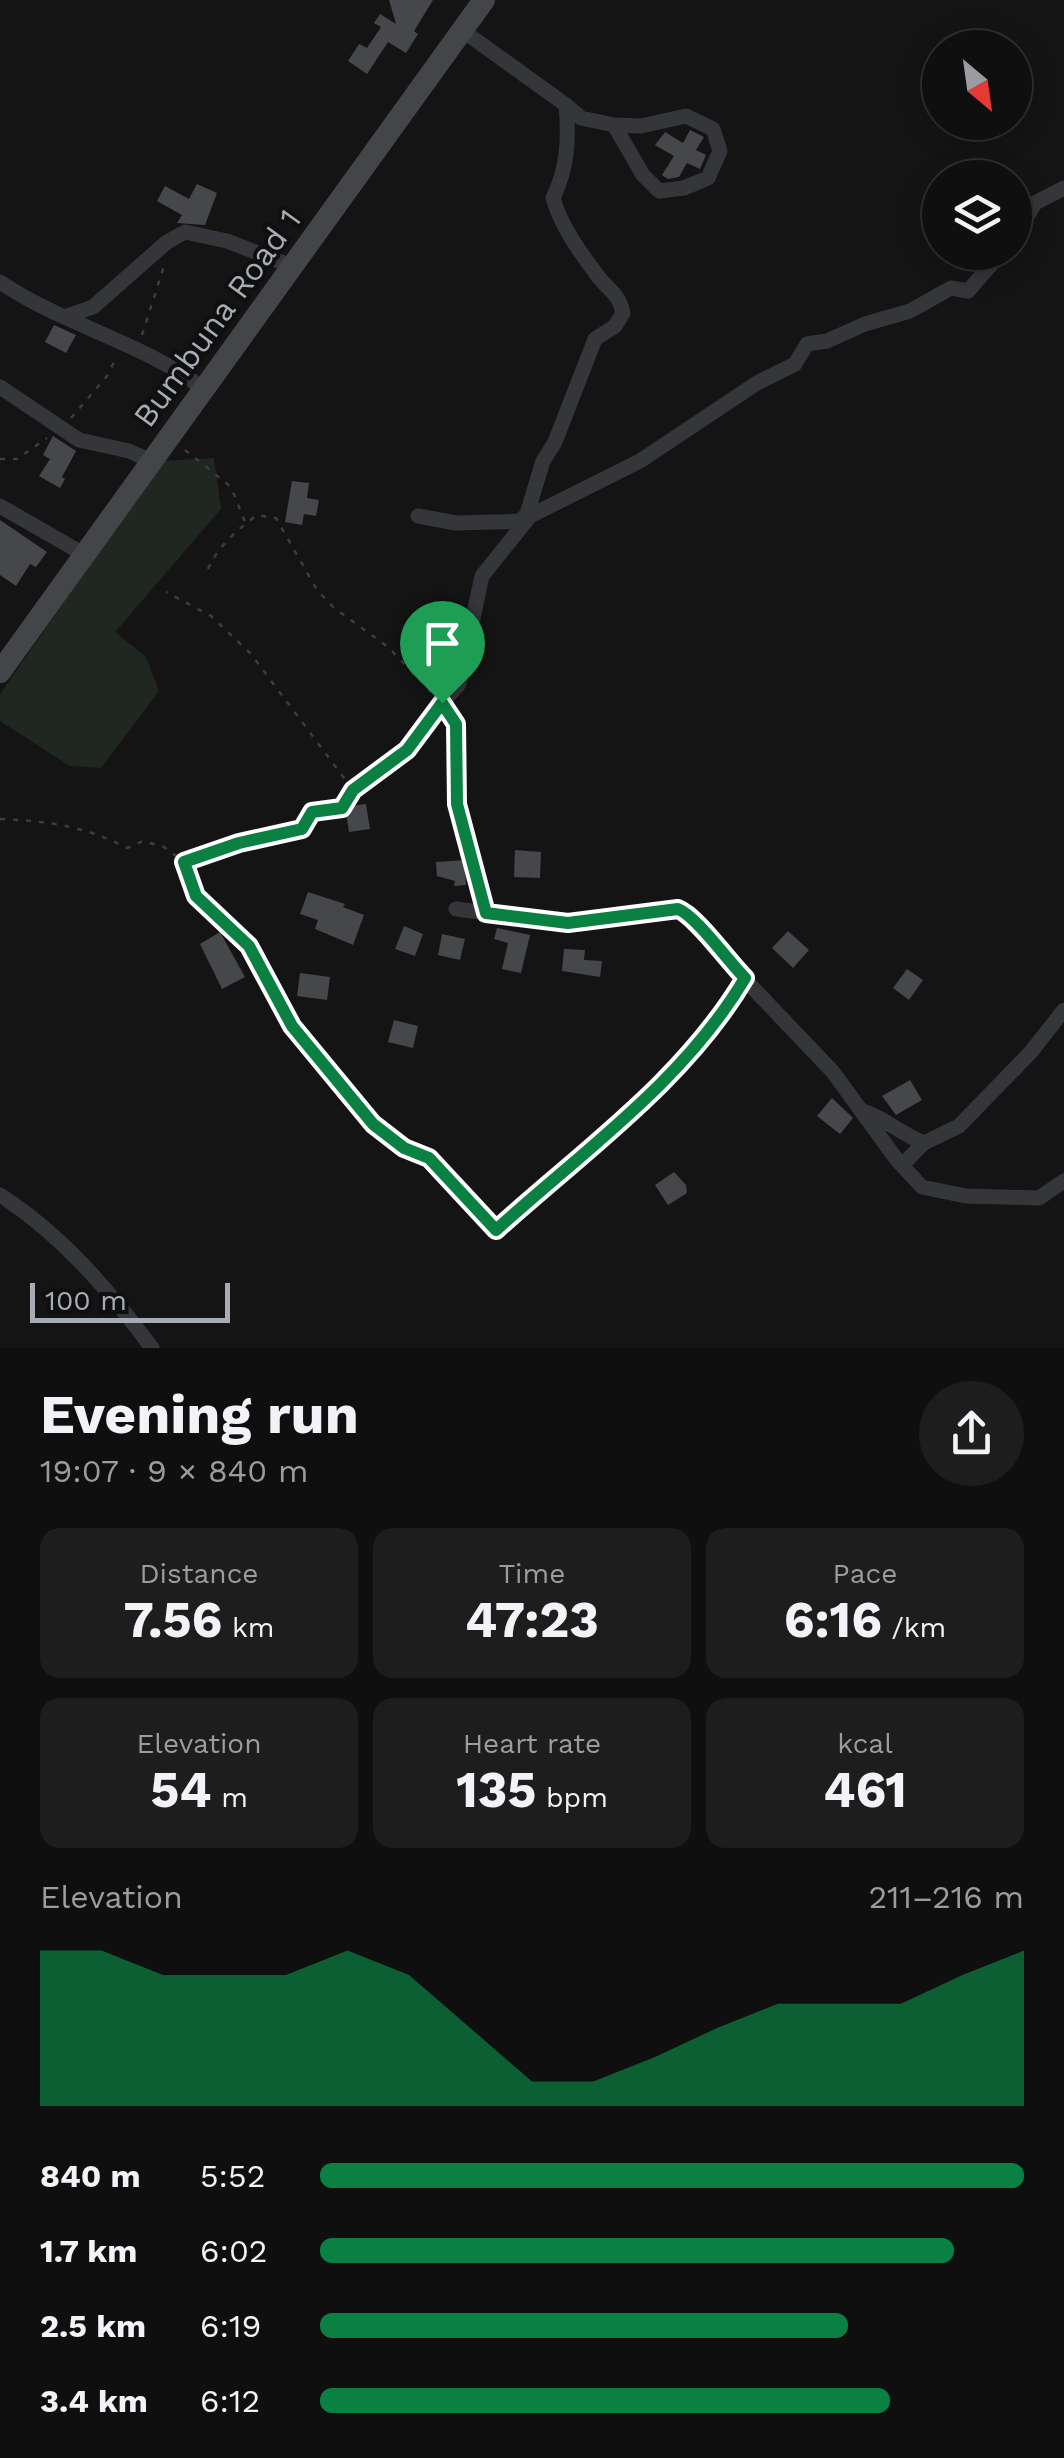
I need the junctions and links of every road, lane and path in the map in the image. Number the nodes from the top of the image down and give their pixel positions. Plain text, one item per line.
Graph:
1 (484, 0) edge
2 (469, 22) junction
3 (566, 104) junction
4 (614, 125) junction
5 (1064, 188) edge
6 (1032, 208) edge
7 (294, 268) junction
8 (986, 270) edge
9 (0, 282) edge
10 (67, 316) junction
11 (0, 387) edge
12 (205, 390) junction
13 (62, 430) junction
14 (174, 434) junction
15 (0, 459) edge
16 (154, 462) junction
17 (0, 506) edge
18 (418, 516) dead end
19 (524, 520) junction
20 (246, 524) junction
21 (87, 556) junction
22 (208, 570) dead end
23 (166, 592) dead end
24 (0, 672) edge
25 (442, 703) junction
26 (353, 790) junction
27 (0, 819) edge
28 (184, 862) junction
29 (456, 909) dead end
30 (486, 913) junction
31 (745, 978) junction
32 (1064, 1010) edge
33 (292, 1026) joint
34 (861, 1111) junction
35 (924, 1144) junction
36 (902, 1166) junction
37 (1064, 1181) edge
38 (0, 1194) edge
39 (152, 1348) edge

1 - 2 main road, Bumbuna Road 1
2 - 3 street
2 - 7 main road, Bumbuna Road 1
3 - 4 street
3 - 19 street
4 - 4 street
5 - 6 street
7 - 10 street
7 - 12 main road, Bumbuna Road 1
8 - 19 street
9 - 10 street
10 - 12 street
11 - 13 street
12 - 14 main road, Bumbuna Road 1
13 - 15 path
13 - 16 street
14 - 16 main road, Bumbuna Road 1
14 - 20 path
16 - 21 main road, Bumbuna Road 1
17 - 21 street
18 - 19 street
19 - 25 street
20 - 22 path
20 - 25 path
21 - 24 main road, Bumbuna Road 1
23 - 26 path
25 - 26 path
25 - 30 path
26 - 28 path
27 - 28 path
28 - 33 path
29 - 30 street
30 - 31 street
31 - 33 street
31 - 34 street
32 - 35 street
34 - 35 street
34 - 36 street
35 - 36 street
36 - 37 street
38 - 39 street

